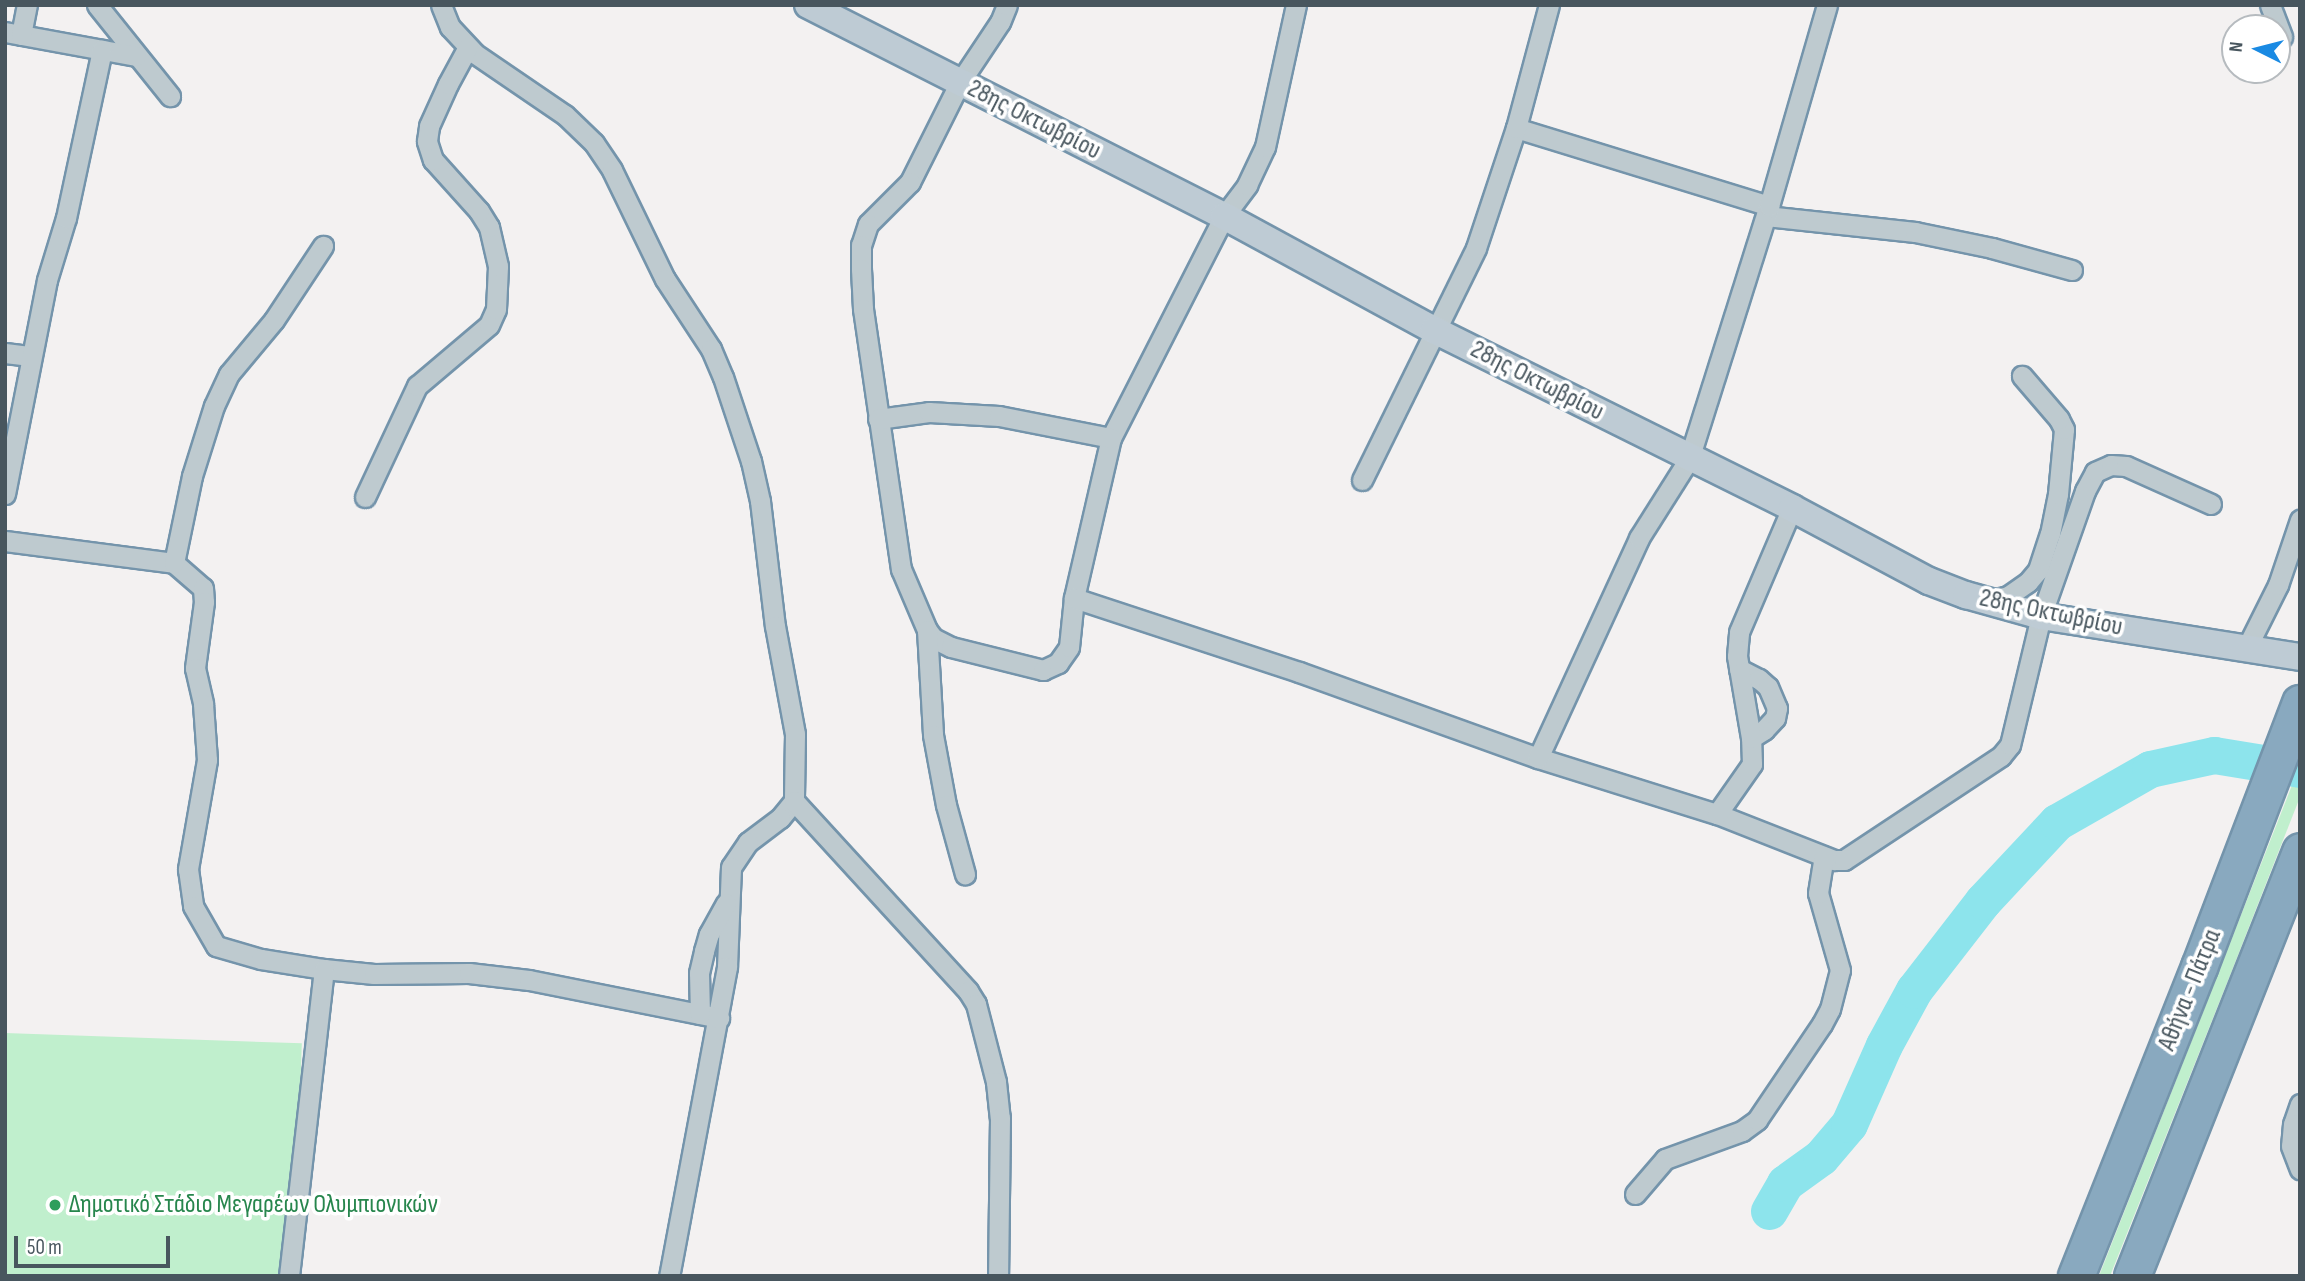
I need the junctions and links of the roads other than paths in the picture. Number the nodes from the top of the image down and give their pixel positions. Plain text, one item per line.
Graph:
1 (27, 5) edge
2 (97, 5) edge
3 (441, 5) edge
4 (808, 5) edge
5 (1007, 5) edge
6 (1296, 5) edge
7 (1549, 5) edge
8 (1828, 5) edge
9 (13, 33) edge
10 (468, 47) junction
11 (102, 50) junction
12 (136, 56) junction
13 (960, 82) junction
14 (170, 96) dead end
15 (1516, 128) junction
16 (1767, 211) junction
17 (1224, 216) junction
18 (323, 246) dead end
19 (2071, 270) dead end
20 (1434, 330) junction
21 (5, 353) edge
22 (31, 356) junction
23 (2022, 376) dead end
24 (878, 419) junction
25 (1111, 438) junction
26 (1689, 459) junction
27 (1362, 480) dead end
28 (5, 494) edge
29 (365, 497) dead end
30 (2211, 504) dead end
31 (1792, 508) junction
32 (2300, 520) edge
33 (5, 541) edge
34 (174, 563) junction
35 (1074, 598) junction
36 (1986, 601) junction
37 (2041, 616) junction
38 (927, 630) junction
39 (2246, 649) junction
40 (2300, 657) edge
41 (1739, 669) junction
42 (2300, 703) edge
43 (1751, 738) junction
44 (1538, 758) junction
45 (794, 801) junction
46 (1717, 814) junction
47 (2300, 851) edge
48 (1824, 856) junction
49 (965, 874) dead end
50 (728, 899) junction
51 (324, 969) junction
52 (709, 1016) junction
53 (2300, 1104) edge
54 (2300, 1169) edge
55 (1635, 1194) dead end
56 (289, 1276) edge
57 (669, 1276) edge
58 (998, 1276) edge
59 (2076, 1276) edge
60 (2132, 1276) edge

1 - 9 street
2 - 12 street
3 - 10 street
4 - 13 street, 28ης Οκτωβρίου
5 - 13 street
6 - 17 street
7 - 15 street
8 - 16 street
9 - 11 street
10 - 29 street
10 - 45 street
11 - 12 street
11 - 22 street
12 - 14 street
13 - 17 street, 28ης Οκτωβρίου
13 - 24 street
15 - 16 street
15 - 20 street
16 - 19 street
16 - 26 street
17 - 20 street, 28ης Οκτωβρίου
17 - 25 street
18 - 34 street
20 - 26 street, 28ης Οκτωβρίου
20 - 27 street
21 - 22 street
22 - 28 street
23 - 36 street
24 - 25 street
24 - 38 street
25 - 35 street
26 - 31 street, 28ης Οκτωβρίου
26 - 44 street
30 - 37 street
31 - 36 street, 28ης Οκτωβρίου
31 - 41 street
32 - 39 street
33 - 34 street
34 - 51 street
35 - 38 street
35 - 44 street
36 - 37 street, 28ης Οκτωβρίου
37 - 39 street, 28ης Οκτωβρίου
37 - 48 street
38 - 49 street
39 - 40 street, 28ης Οκτωβρίου
41 - 43 street
41 - 43 street
42 - 59 highway, Αθήνα - Πάτρα
43 - 46 street
44 - 46 street
45 - 50 street
45 - 58 street
46 - 48 street
47 - 60 highway, Αθήνα - Πάτρα
48 - 55 street
50 - 52 street
50 - 52 street
51 - 52 street
51 - 56 street
52 - 57 street
53 - 54 street

